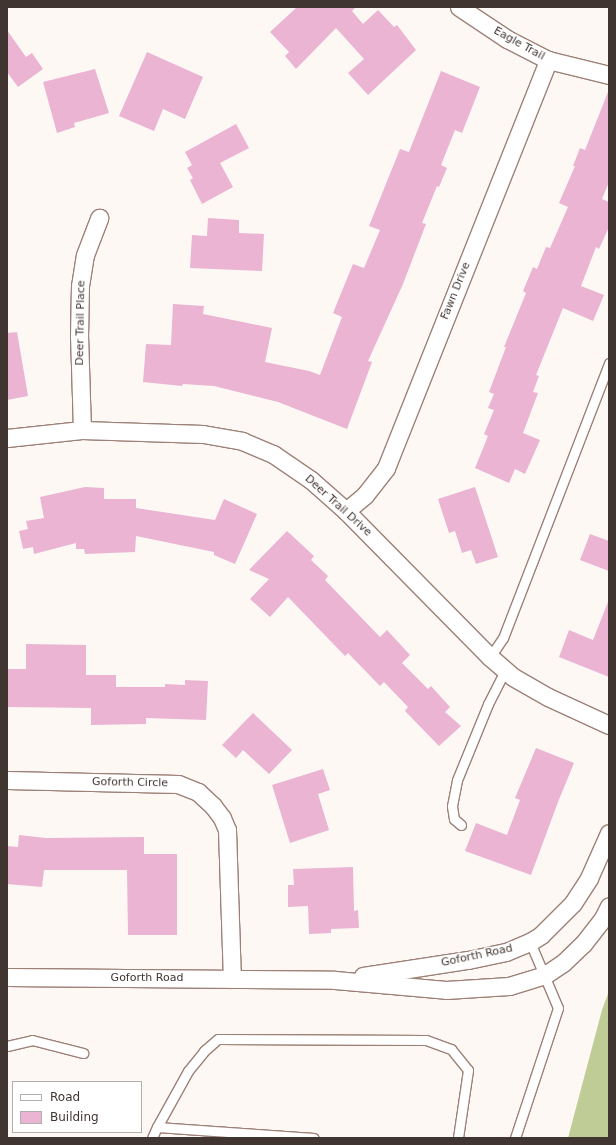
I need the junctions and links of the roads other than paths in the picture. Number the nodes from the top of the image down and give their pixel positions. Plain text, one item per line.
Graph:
1 (458, 7) edge
2 (548, 60) junction
3 (609, 75) edge
4 (99, 218) dead end
5 (609, 363) edge
6 (82, 430) junction
7 (7, 438) edge
8 (346, 511) junction
9 (490, 657) junction
10 (505, 671) junction
11 (609, 725) edge
12 (7, 780) edge
13 (461, 825) dead end
14 (609, 833) edge
15 (609, 906) edge
16 (530, 942) junction
17 (544, 975) junction
18 (7, 978) edge
19 (232, 979) junction
20 (335, 980) junction
21 (7, 1046) edge
22 (83, 1053) dead end
23 (157, 1127) junction
24 (152, 1138) edge
25 (309, 1138) edge
26 (314, 1138) edge
27 (458, 1138) edge
28 (515, 1138) edge

1 - 2 street, Eagle Trail
2 - 3 street, Eagle Trail
2 - 8 street, Fawn Drive
4 - 6 street, Deer Trail Place
5 - 9 lane
6 - 7 street, Deer Trail Drive
6 - 8 street, Deer Trail Drive
8 - 9 street, Deer Trail Drive
9 - 10 street, Deer Trail Drive
10 - 11 street, Deer Trail Drive
10 - 13 lane
12 - 19 street, Goforth Circle
14 - 16 street, Goforth Road
15 - 17 street, Goforth Road
16 - 17 lane
16 - 20 street, Goforth Road
17 - 20 street, Goforth Road
17 - 28 lane
18 - 19 street, Goforth Road
19 - 20 street, Goforth Road
21 - 22 lane
23 - 24 lane
23 - 25 lane
23 - 27 lane
25 - 26 lane

